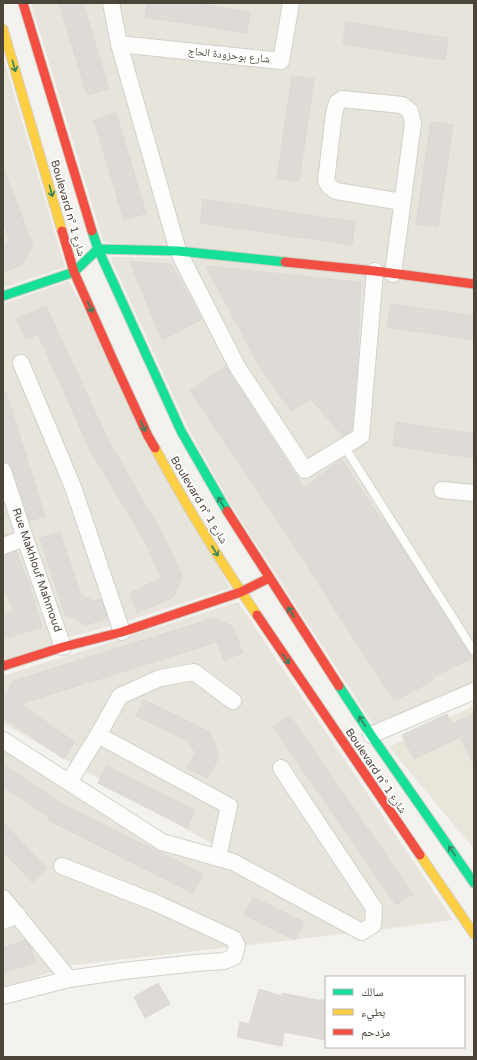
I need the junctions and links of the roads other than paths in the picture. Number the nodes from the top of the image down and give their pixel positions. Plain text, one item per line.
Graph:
1 (22, 3) edge
2 (111, 3) edge
3 (291, 3) edge
4 (3, 29) edge
5 (119, 44) junction
6 (402, 202) junction
7 (98, 249) junction
8 (178, 251) junction
9 (375, 271) junction
10 (74, 272) junction
11 (393, 274) junction
12 (474, 284) edge
13 (3, 296) edge
14 (21, 363) dead end
15 (344, 446) junction
16 (3, 471) edge
17 (442, 490) dead end
18 (474, 493) edge
19 (25, 538) junction
20 (3, 546) edge
21 (269, 578) junction
22 (241, 592) junction
23 (122, 632) junction
24 (63, 647) junction
25 (474, 651) edge
26 (3, 666) edge
27 (474, 691) edge
28 (233, 701) dead end
29 (98, 735) junction
30 (371, 735) junction
31 (3, 740) edge
32 (281, 768) dead end
33 (69, 782) junction
34 (218, 857) junction
35 (62, 866) dead end
36 (474, 883) edge
37 (3, 898) edge
38 (18, 915) junction
39 (3, 921) edge
40 (474, 934) edge
41 (69, 979) junction
42 (3, 996) edge

1 - 7 main road, Boulevard n° شارع 1
2 - 5 street
3 - 5 street, شارع بوحزودة الحاج
4 -> 10 main road, Boulevard n° شارع 1
5 - 8 street
6 - 6 street
6 - 11 street
7 - 8 main road
7 - 10 main road
21 -> 7 main road, Boulevard n° شارع 1
8 - 9 main road
8 - 15 street
9 - 11 main road
9 - 15 street
10 - 13 main road
10 -> 22 main road, Boulevard n° شارع 1
11 - 12 main road
14 - 23 street
15 - 25 lane
16 - 19 street, Rue Makhlouf Mahmoud
17 - 18 street
19 - 20 street
19 - 24 street, Rue Makhlouf Mahmoud
21 - 22 main road
30 -> 21 main road, Boulevard n° شارع 1
22 - 23 main road
22 -> 40 main road, Boulevard n° شارع 1
23 - 24 main road
24 - 26 main road
27 - 30 street
28 - 29 street
29 - 33 street
29 - 34 street
36 -> 30 main road, Boulevard n° شارع 1
31 - 33 street
32 - 34 street
33 - 34 street
35 - 41 street
37 - 38 street
38 - 39 street
38 - 41 street
41 - 42 street

